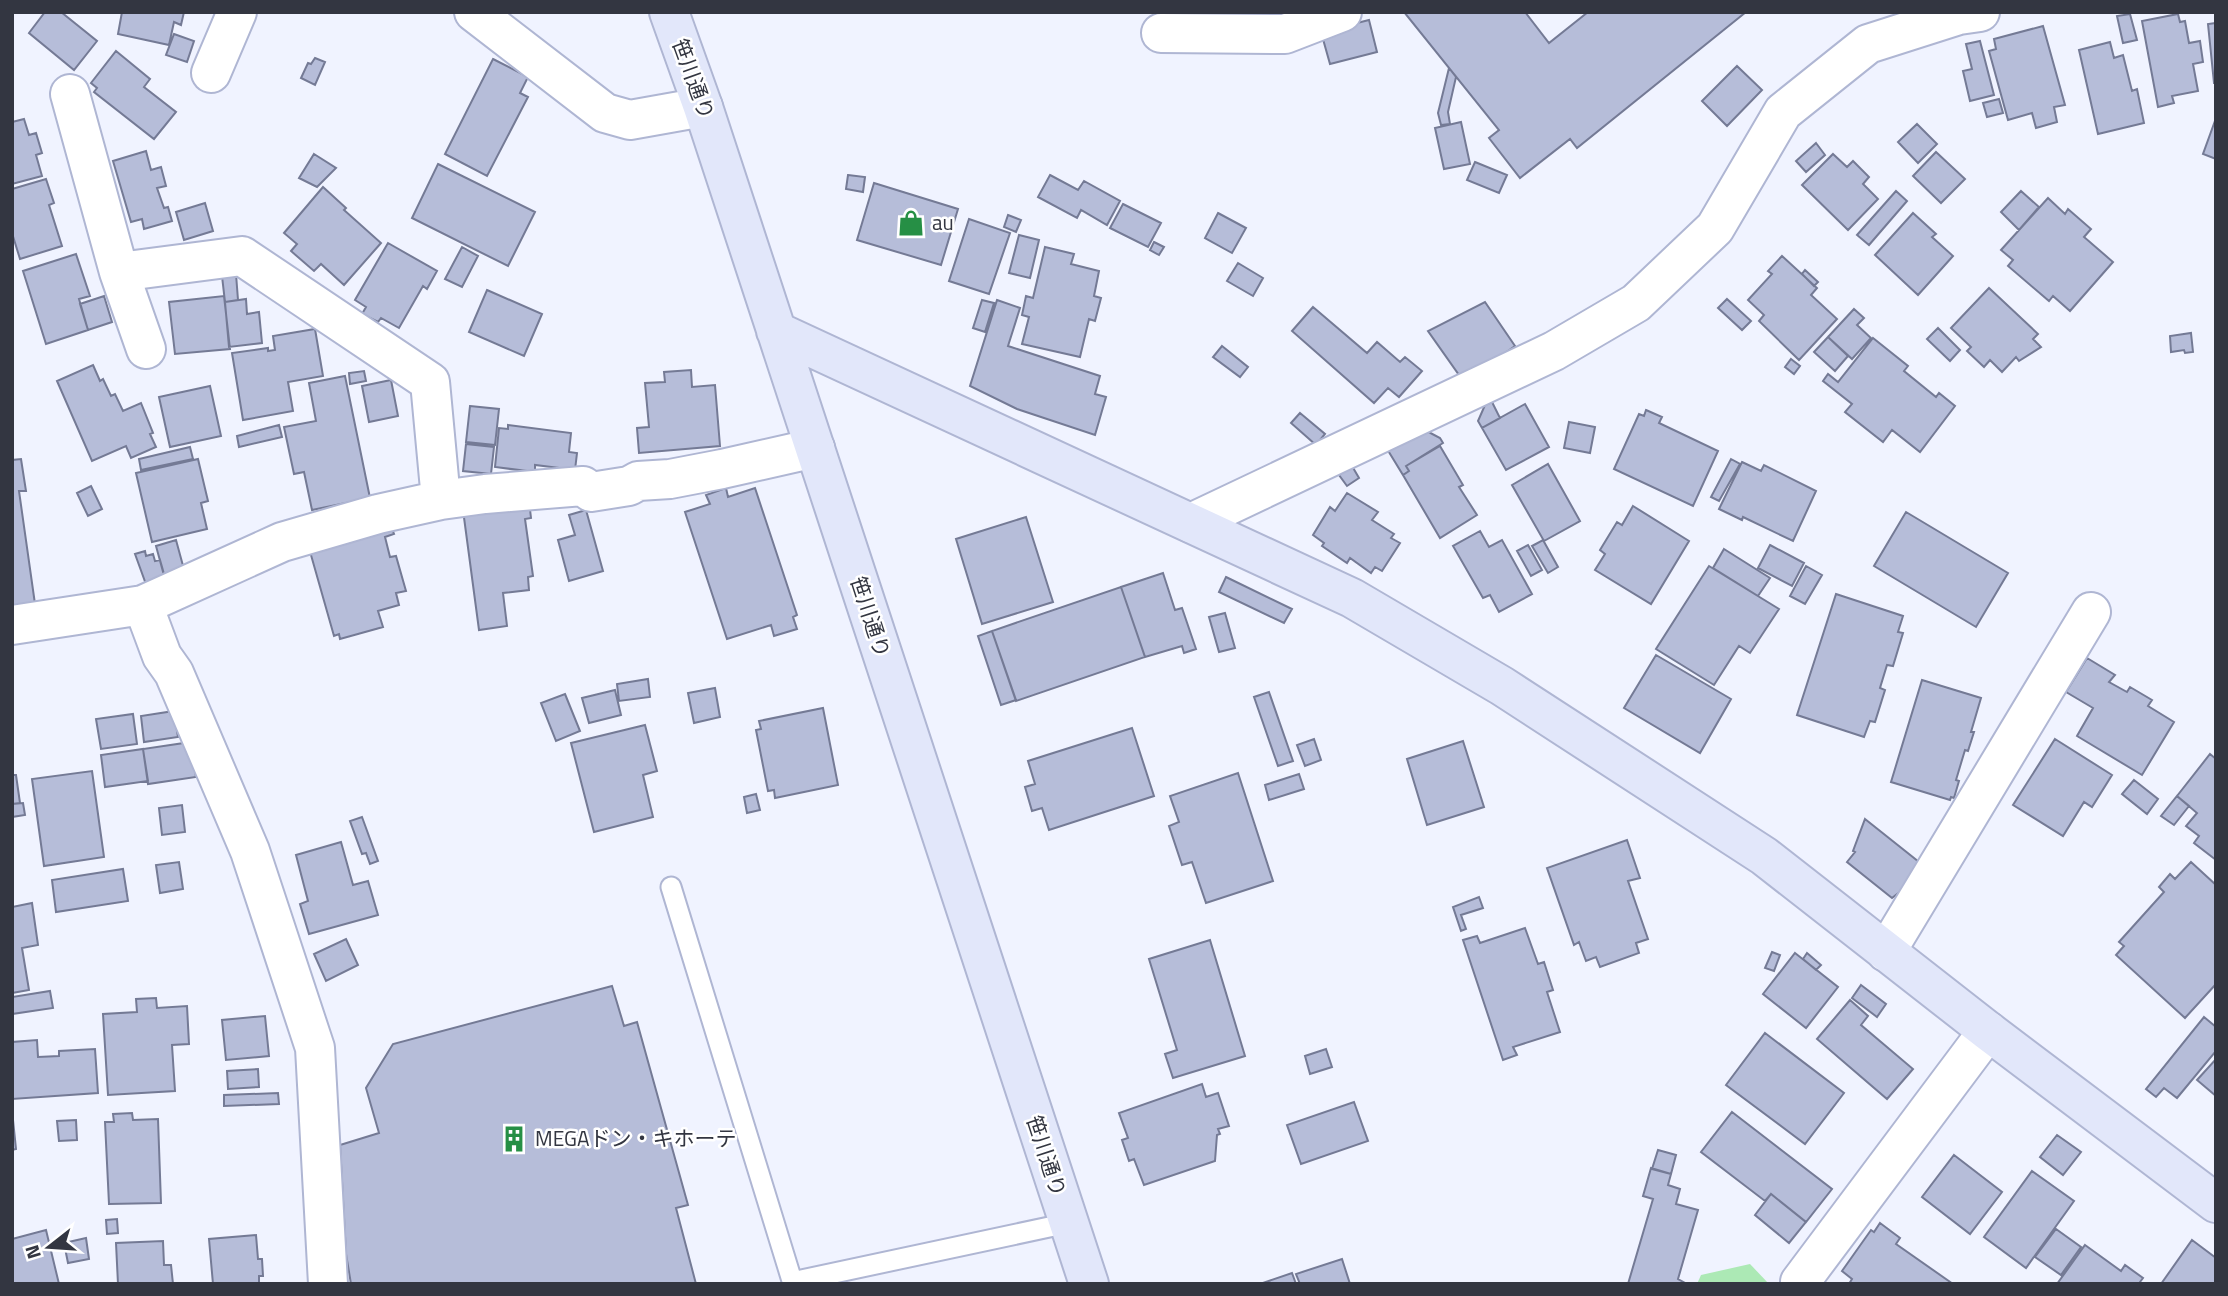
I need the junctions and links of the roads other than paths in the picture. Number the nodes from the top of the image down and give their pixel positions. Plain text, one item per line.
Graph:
1 (237, 12) edge
2 (474, 12) edge
3 (669, 12) edge
4 (1342, 12) edge
5 (1980, 12) edge
6 (1161, 33) dead end
7 (211, 73) dead end
8 (70, 94) dead end
9 (704, 107) junction
10 (119, 272) junction
11 (776, 331) junction
12 (146, 349) dead end
13 (816, 448) junction
14 (441, 500) junction
15 (1191, 523) junction
16 (143, 605) junction
17 (2091, 612) dead end
18 (12, 625) edge
19 (671, 887) dead end
20 (1886, 952) junction
21 (1988, 1031) junction
22 (2216, 1203) edge
23 (1068, 1223) junction
24 (792, 1283) edge
25 (328, 1284) edge
26 (1089, 1284) edge
27 (1802, 1284) edge

1 - 7 street
2 - 9 street
3 - 9 street, 笹川通り
4 - 6 street
5 - 15 street
8 - 10 street
9 - 11 street, 笹川通り
10 - 12 street
10 - 14 street
11 - 13 street, 笹川通り
11 - 15 street
13 - 14 street
13 - 23 street, 笹川通り
14 - 16 street
15 - 20 street
16 - 18 street
16 - 25 street
17 - 20 street
19 - 24 lane
20 - 21 street
21 - 22 street
21 - 27 street
23 - 24 lane
23 - 26 street, 笹川通り

